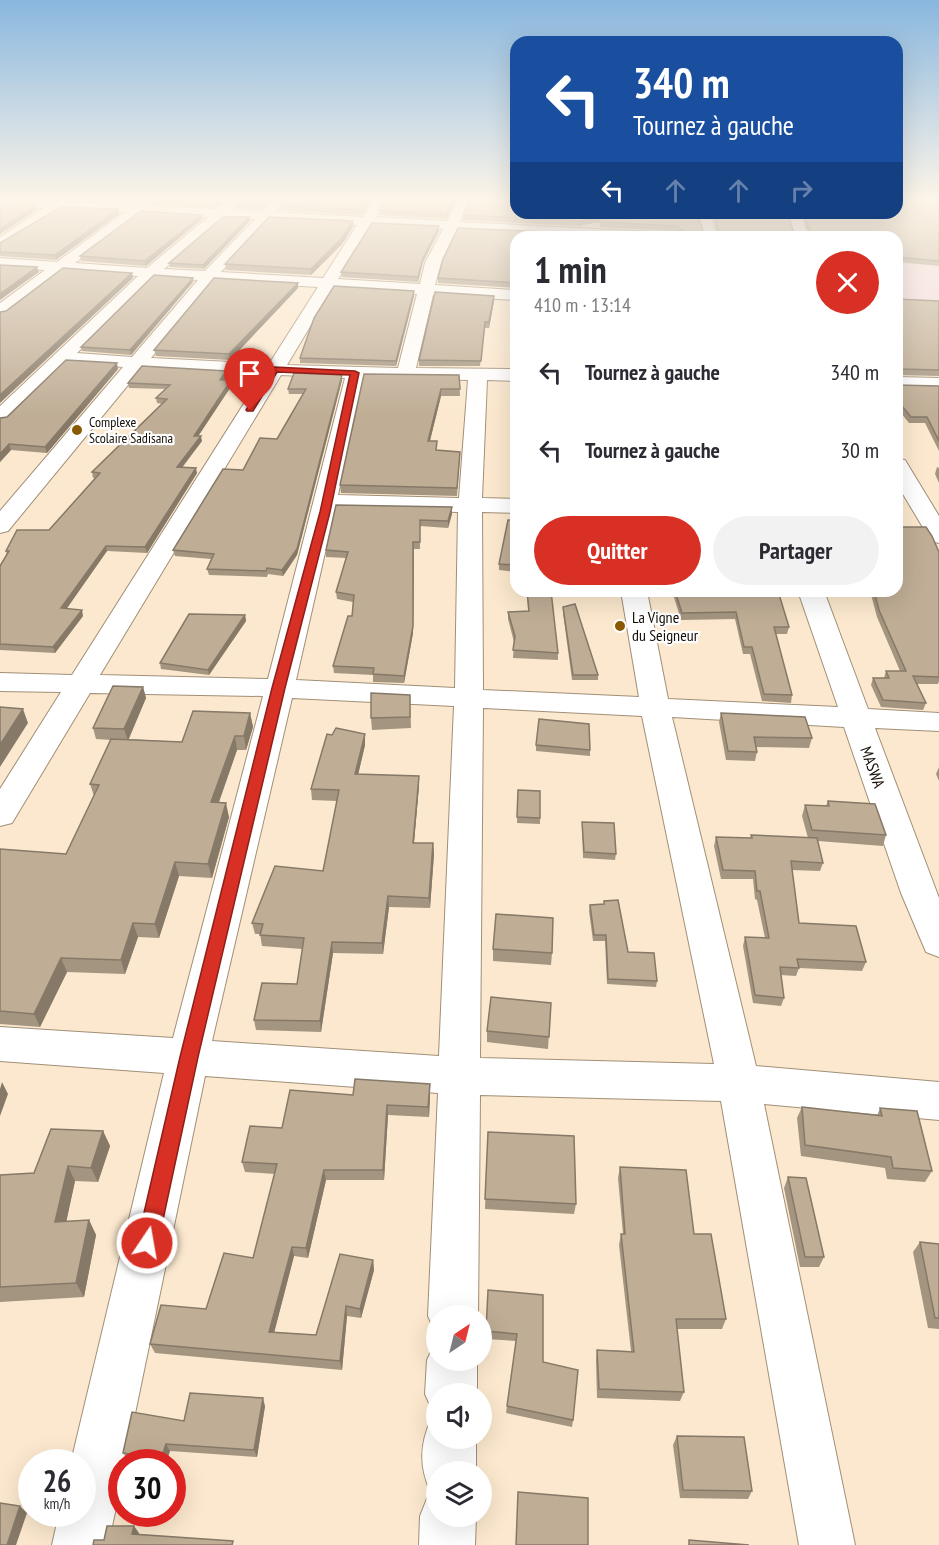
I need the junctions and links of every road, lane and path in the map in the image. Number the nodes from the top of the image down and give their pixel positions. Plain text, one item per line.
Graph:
1 (50, 273) edge
2 (150, 273) edge
3 (173, 273) edge
4 (333, 273) edge
5 (431, 273) edge
6 (212, 275) junction
7 (327, 283) junction
8 (427, 289) junction
9 (510, 295) edge
10 (0, 311) edge
11 (61, 357) junction
12 (135, 363) junction
13 (274, 370) junction
14 (355, 373) junction
15 (406, 373) junction
16 (478, 374) junction
17 (510, 375) edge
18 (903, 383) edge
19 (939, 384) edge
20 (0, 417) edge
21 (903, 474) edge
22 (327, 502) junction
23 (470, 505) junction
24 (510, 506) edge
25 (903, 515) edge
26 (933, 517) edge
27 (0, 526) edge
28 (939, 536) edge
29 (635, 597) edge
30 (813, 597) edge
31 (0, 682) edge
32 (79, 685) junction
33 (279, 688) junction
34 (469, 697) junction
35 (655, 707) junction
36 (855, 718) junction
37 (939, 722) edge
38 (0, 815) edge
39 (939, 942) edge
40 (0, 1044) edge
41 (189, 1057) junction
42 (460, 1076) junction
43 (739, 1083) junction
44 (939, 1101) edge
45 (453, 1305) edge
46 (448, 1527) edge
47 (80, 1545) edge
48 (447, 1545) edge
49 (827, 1545) edge

1 - 10 street
2 - 11 street
3 - 6 street
4 - 7 street
5 - 8 street
6 - 7 street
6 - 12 street
7 - 8 street
7 - 13 street
8 - 9 street
8 - 15 street
11 - 12 street
11 - 20 street
12 - 13 street
12 - 27 street
13 - 14 street
13 - 32 street
14 - 15 street
14 - 22 street
15 - 16 street
16 - 17 street
16 - 23 street
18 - 19 street
21 - 26 street
22 - 23 street
22 - 33 street
23 - 24 street
23 - 34 street
25 - 26 street
26 - 28 street
29 - 35 street
30 - 36 street, MASWA
31 - 32 street
32 - 33 street
32 - 38 street
33 - 34 street
33 - 41 street
34 - 35 street
34 - 42 street
35 - 36 street
35 - 43 street
36 - 37 street
36 - 39 street, MASWA
40 - 41 street
41 - 42 street
41 - 47 street
42 - 43 street
42 - 45 street
43 - 44 street
43 - 49 street
46 - 48 street

